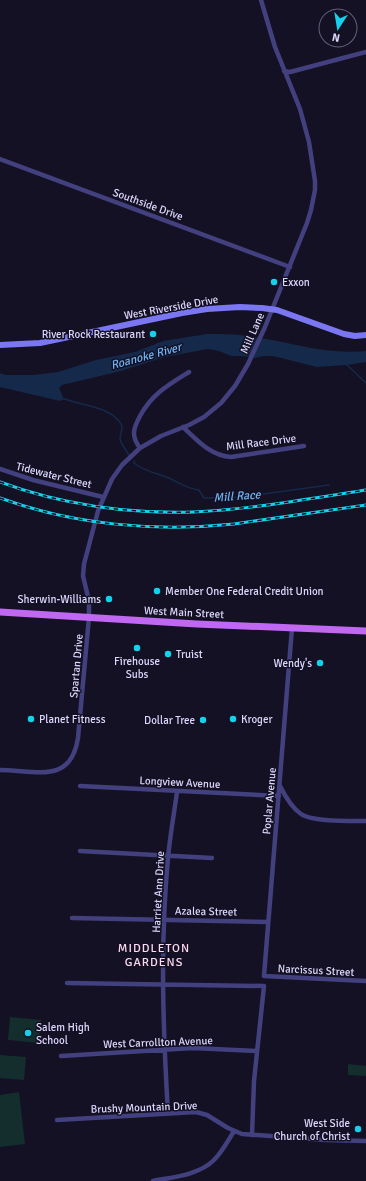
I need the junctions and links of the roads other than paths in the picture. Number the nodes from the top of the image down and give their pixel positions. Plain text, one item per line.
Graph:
1 (260, 0) edge
2 (366, 52) edge
3 (284, 72) junction
4 (0, 159) edge
5 (290, 267) junction
6 (272, 310) junction
7 (366, 335) edge
8 (0, 345) edge
9 (188, 372) dead end
10 (183, 427) junction
11 (304, 446) dead end
12 (140, 448) junction
13 (0, 469) edge
14 (103, 497) junction
15 (0, 612) edge
16 (89, 617) junction
17 (292, 628) junction
18 (366, 631) edge
19 (0, 770) edge
20 (80, 786) dead end
21 (280, 786) junction
22 (177, 792) junction
23 (279, 796) junction
24 (366, 821) edge
25 (80, 851) dead end
26 (168, 856) junction
27 (212, 858) dead end
28 (72, 918) dead end
29 (164, 920) junction
30 (268, 922) junction
31 (264, 976) joint
32 (366, 981) edge
33 (67, 983) dead end
34 (163, 984) junction
35 (165, 1050) junction
36 (257, 1051) junction
37 (61, 1056) dead end
38 (168, 1114) junction
39 (57, 1120) dead end
40 (234, 1131) junction
41 (252, 1135) junction
42 (366, 1141) edge
43 (153, 1181) edge

1 - 3 street, Mill Lane
2 - 3 street
3 - 5 street, Mill Lane
4 - 5 street, Southside Drive
5 - 6 street, Mill Lane
6 - 7 street, West Riverside Drive
6 - 8 street, West Riverside Drive
6 - 10 street, Mill Lane
9 - 12 street
10 - 11 street, Mill Race Drive
10 - 12 street, Mill Lane
12 - 14 street, Mill Lane
13 - 14 street, Tidewater Street
14 - 16 street, Mill Lane
15 - 16 main road, West Main Street
16 - 17 main road, West Main Street
16 - 19 street, Spartan Drive
17 - 18 main road, West Main Street
17 - 21 street, Poplar Avenue
20 - 22 street, Longview Avenue
21 - 23 street, Poplar Avenue
21 - 24 street
22 - 23 street, Longview Avenue
22 - 26 street, Harriet Ann Drive
23 - 30 street, Poplar Avenue
25 - 26 street
26 - 27 street
26 - 29 street, Harriet Ann Drive
28 - 29 street, Azalea Street
29 - 30 street, Azalea Street
29 - 34 street, Harriet Ann Drive
30 - 31 street, Poplar Avenue
31 - 32 street, Narcissus Street
33 - 34 street
34 - 35 street, Harriet Ann Drive
34 - 36 street
35 - 36 street, West Carrollton Avenue
35 - 37 street, West Carrollton Avenue
35 - 38 street, Harriet Ann Drive
36 - 41 street
38 - 39 street, Brushy Mountain Drive
38 - 40 street, Brushy Mountain Drive
40 - 41 street, Brushy Mountain Drive
40 - 43 street
41 - 42 street, Brushy Mountain Drive

